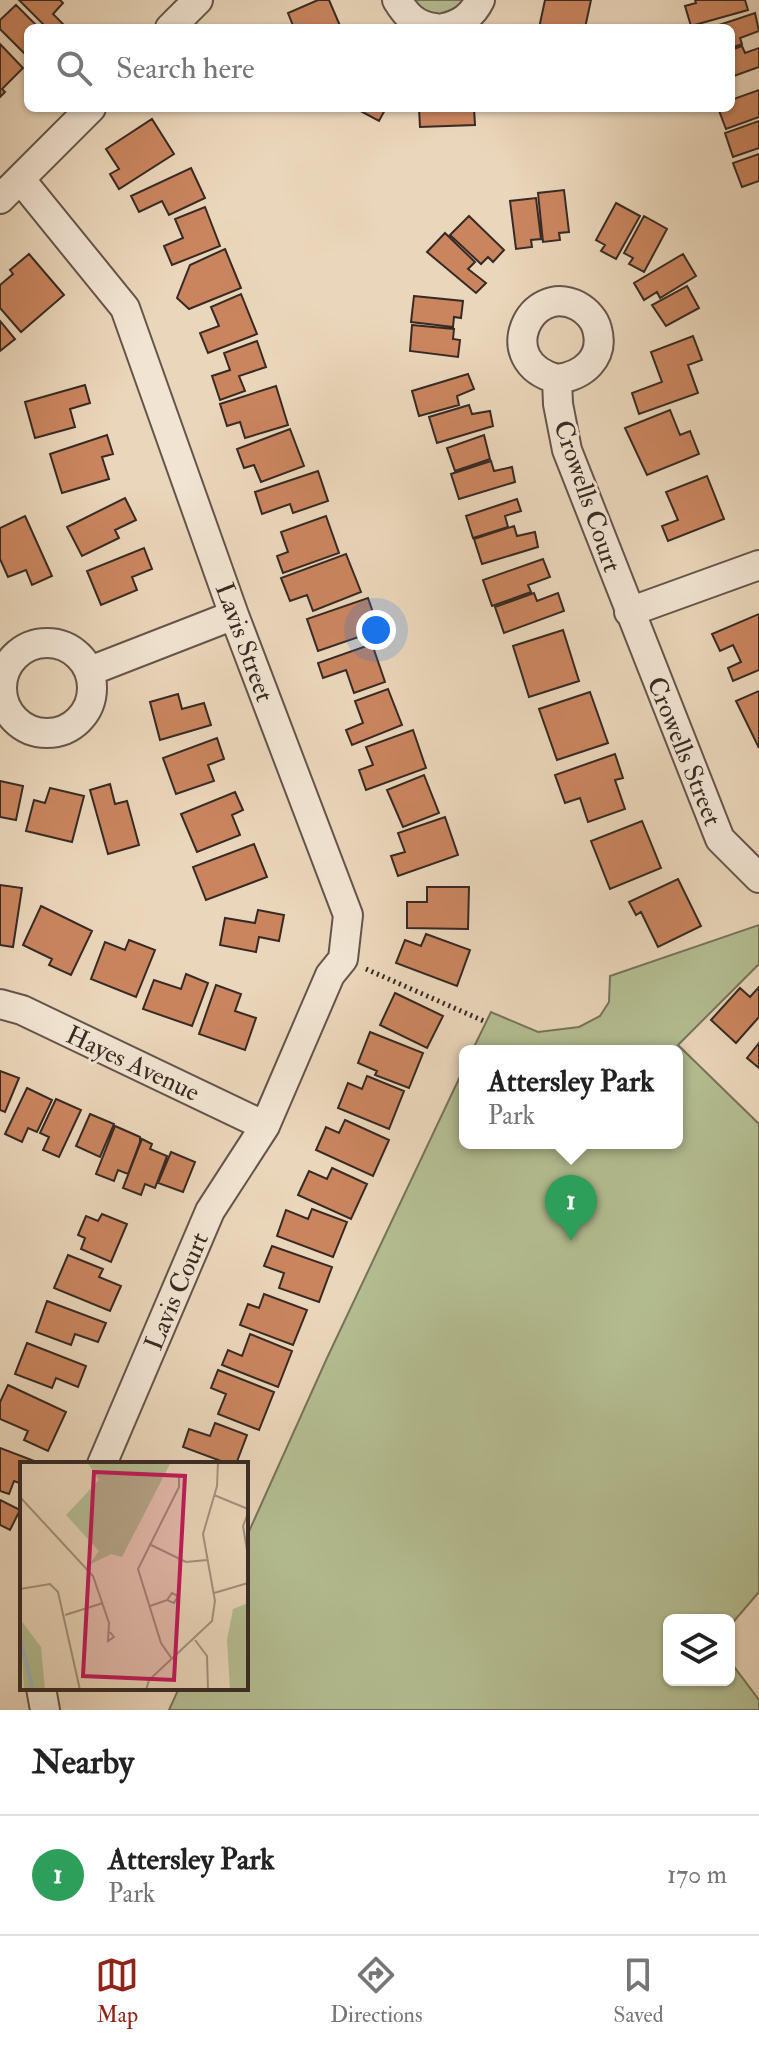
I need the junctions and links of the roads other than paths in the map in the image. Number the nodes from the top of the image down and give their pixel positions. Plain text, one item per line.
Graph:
1 (198, 0) edge
2 (397, 0) edge
3 (480, 0) edge
4 (174, 24) edge
5 (421, 24) edge
6 (458, 24) edge
7 (87, 112) edge
8 (21, 180) junction
9 (0, 199) edge
10 (557, 379) dead end
11 (759, 565) edge
12 (629, 612) junction
13 (234, 615) junction
14 (90, 671) dead end
15 (759, 878) edge
16 (0, 1004) edge
17 (265, 1126) junction
18 (103, 1462) edge
19 (41, 1690) edge
20 (45, 1710) edge
21 (58, 1710) edge
22 (72, 1710) edge

1 - 4 street
2 - 5 street
3 - 6 street
7 - 8 street
8 - 9 street
8 - 13 street, Lavis Street
10 - 12 street, Crowells Court
11 - 12 street
12 - 15 street, Crowells Street
13 - 14 street
13 - 17 street, Lavis Street
16 - 17 street, Hayes Avenue
17 - 18 street, Lavis Court
19 - 20 street
21 - 22 street

